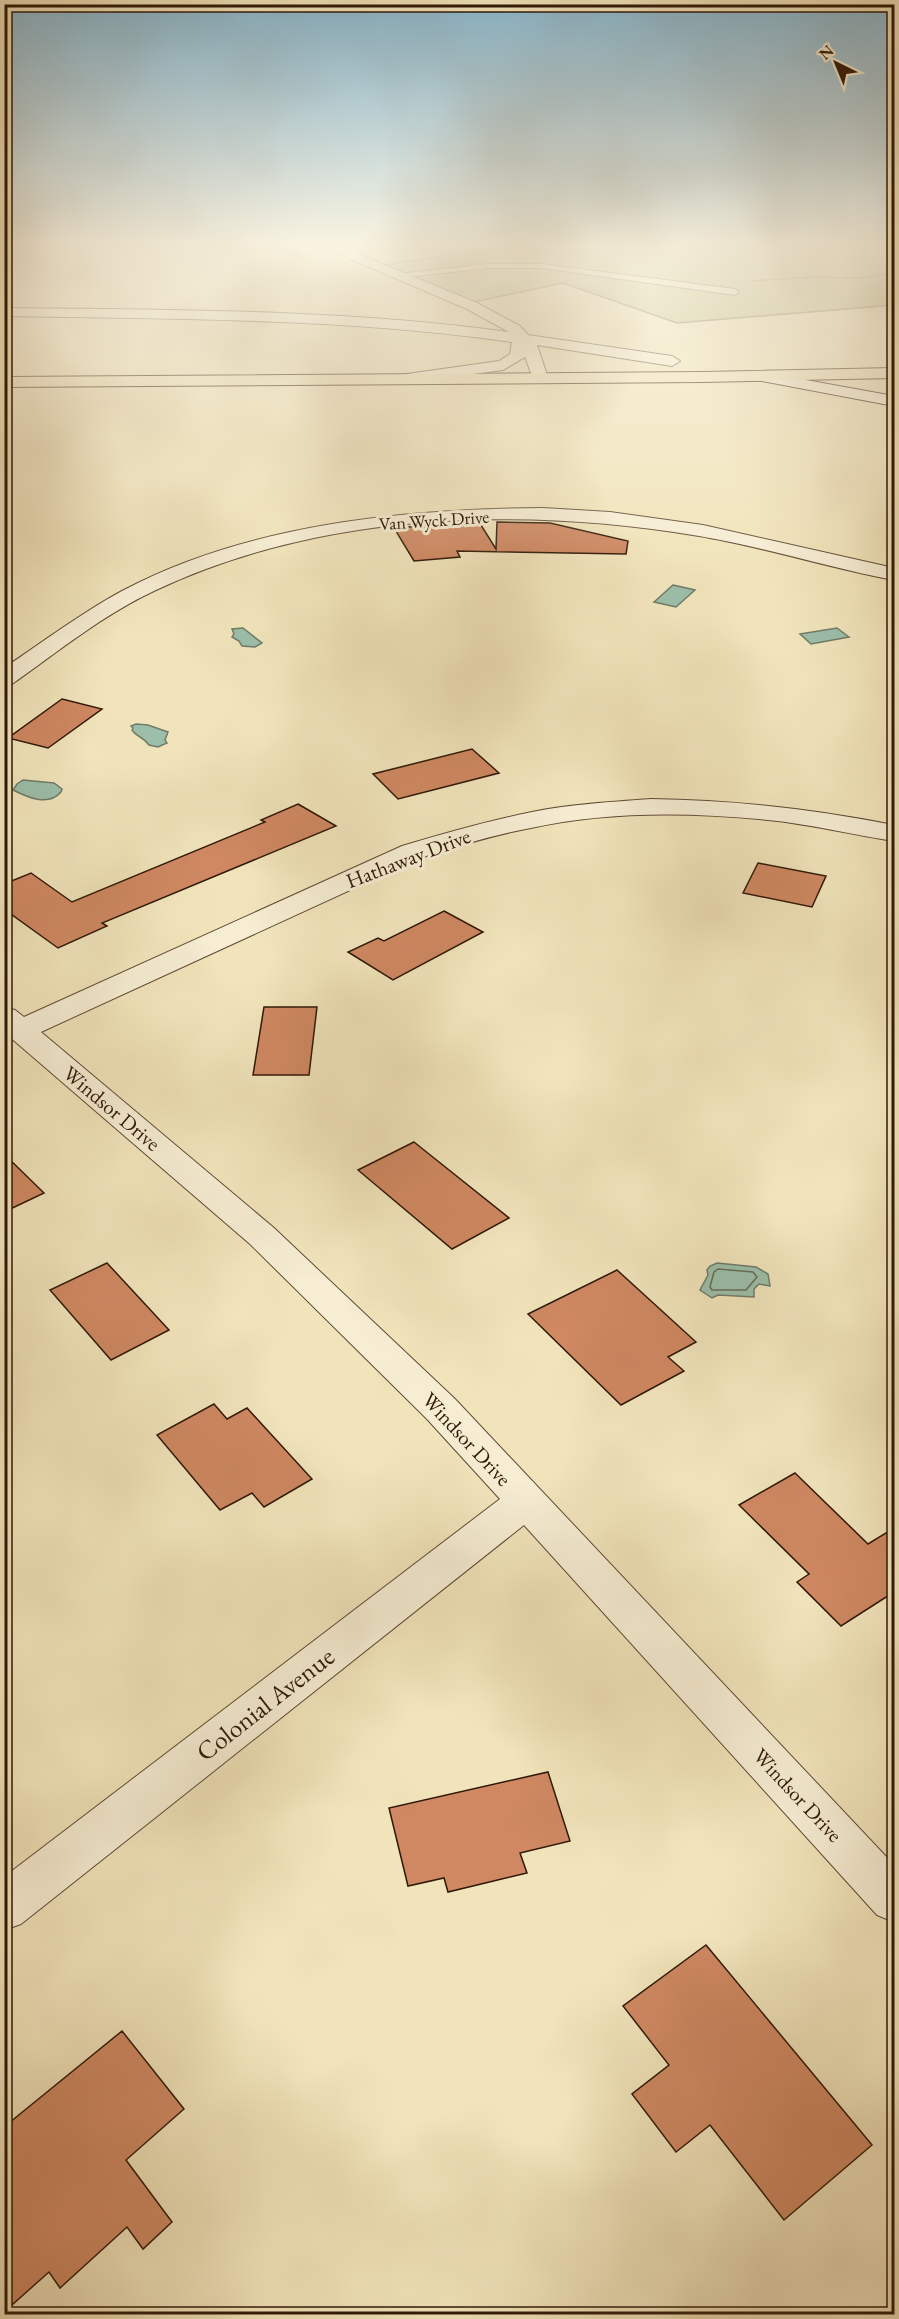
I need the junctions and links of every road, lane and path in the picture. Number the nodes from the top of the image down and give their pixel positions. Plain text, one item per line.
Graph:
1 (518, 351) edge
2 (532, 351) edge
3 (606, 351) edge
4 (672, 361) dead end
5 (894, 373) edge
6 (757, 376) junction
7 (540, 378) junction
8 (399, 379) junction
9 (4, 382) edge
10 (894, 401) edge
11 (894, 574) edge
12 (4, 678) edge
13 (894, 833) edge
14 (13, 1023) edge
15 (526, 1501) junction
16 (894, 1899) edge
17 (4, 1907) edge

1 - 8 street
2 - 7 street
3 - 4 street
5 - 6 main road
6 - 7 main road
6 - 10 street
7 - 8 main road
8 - 9 main road
11 - 12 street, Van Wyck Drive
13 - 14 street, Hathaway Drive
14 - 15 street, Windsor Drive
15 - 16 street, Windsor Drive
15 - 17 street, Colonial Avenue

